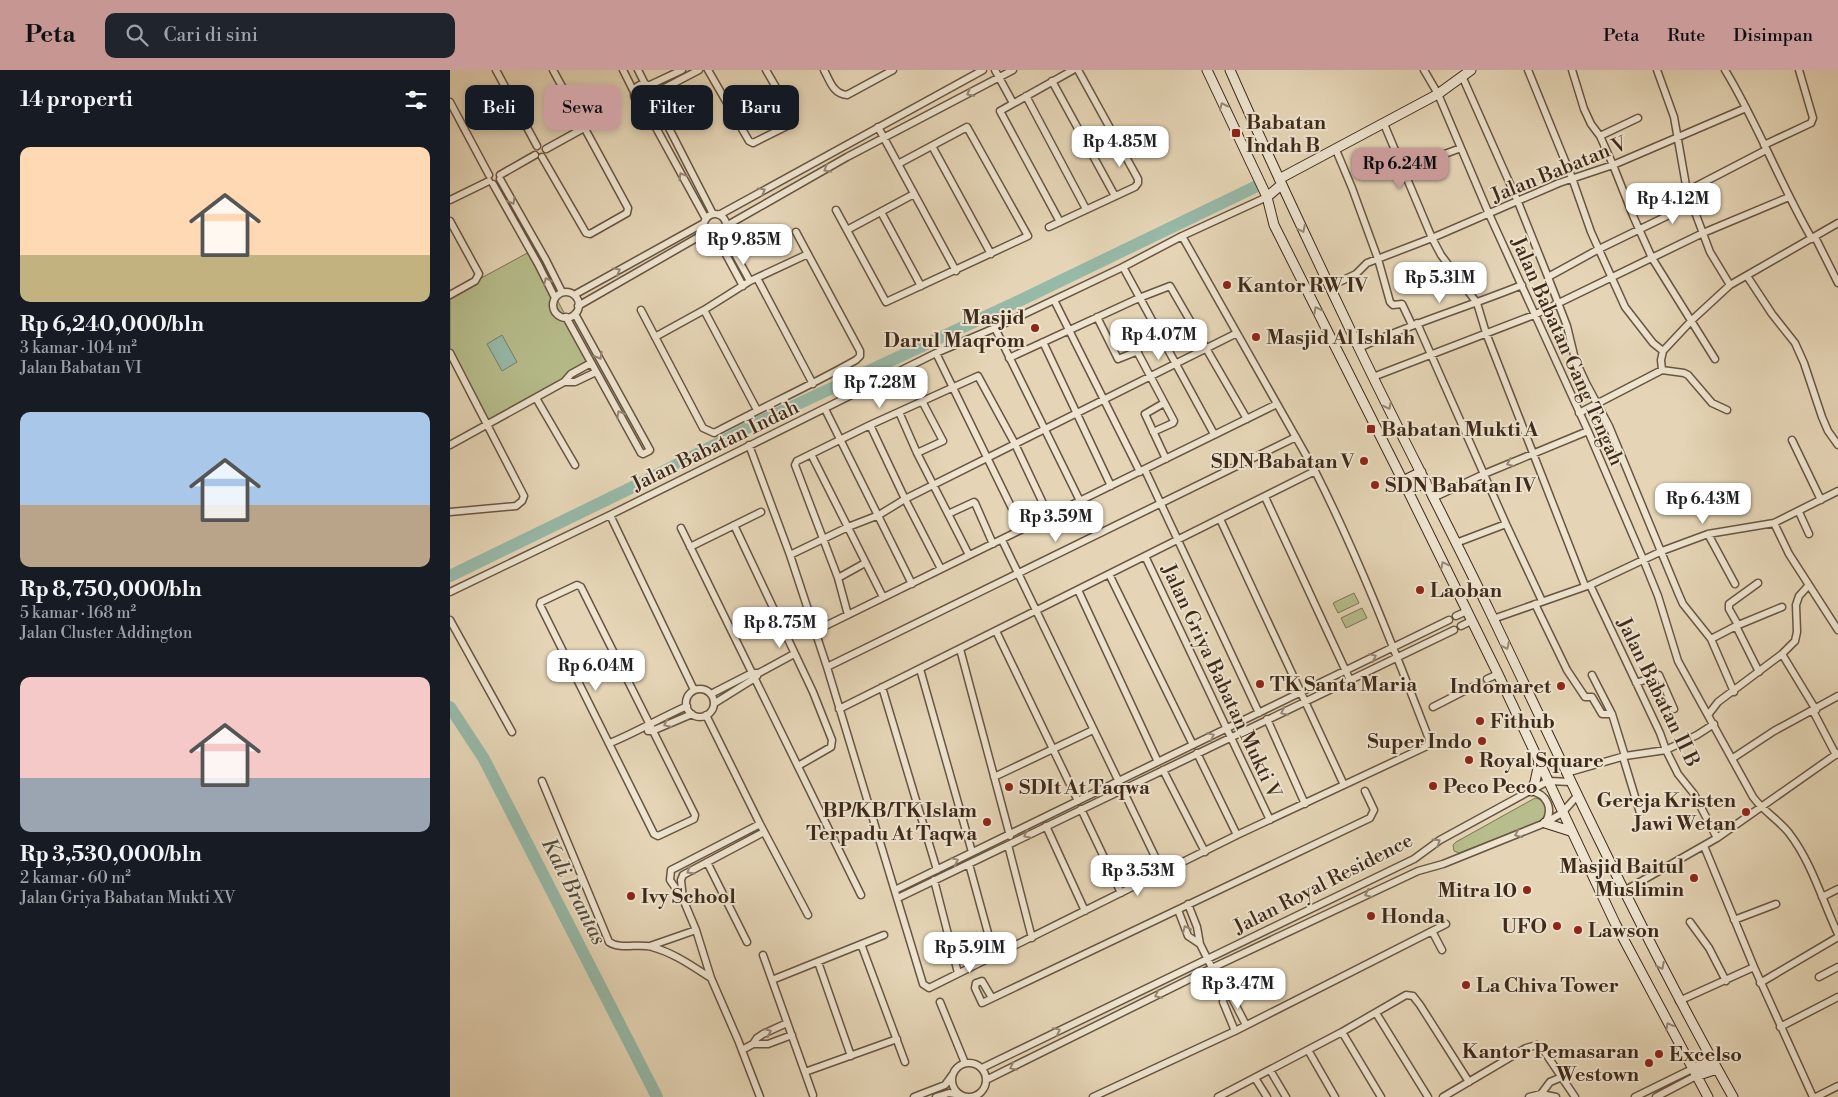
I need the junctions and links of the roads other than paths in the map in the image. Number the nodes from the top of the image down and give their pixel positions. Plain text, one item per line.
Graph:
1 (496, 70) edge
2 (553, 70) edge
3 (623, 70) edge
4 (638, 70) edge
5 (682, 70) edge
6 (700, 70) edge
7 (708, 70) edge
8 (766, 70) edge
9 (824, 70) edge
10 (893, 70) edge
11 (983, 70) edge
12 (995, 70) edge
13 (1013, 70) edge
14 (1074, 70) edge
15 (1078, 70) edge
16 (1207, 70) edge
17 (1230, 70) edge
18 (1424, 70) edge
19 (1471, 70) edge
20 (1528, 70) edge
21 (1572, 70) edge
22 (1657, 70) edge
23 (1725, 70) edge
24 (1800, 70) edge
25 (882, 73) edge
26 (1462, 76) junction
27 (999, 77) junction
28 (1052, 81) junction
29 (561, 85) edge
30 (648, 85) joint
31 (673, 85) edge
32 (631, 86) edge
33 (1438, 94) junction
34 (1026, 96) junction
35 (931, 97) junction
36 (450, 102) edge
37 (1013, 103) junction
38 (1746, 108) junction
39 (939, 109) junction
40 (1638, 118) dead end
41 (1384, 124) junction
42 (878, 128) junction
43 (580, 130) edge
44 (585, 130) edge
45 (657, 130) edge
46 (672, 130) edge
47 (1600, 136) junction
48 (884, 138) junction
49 (1678, 138) junction
50 (537, 146) junction
51 (932, 146) junction
52 (842, 148) junction
53 (1461, 148) junction
54 (1765, 148) junction
55 (546, 149) junction
56 (1336, 150) junction
57 (535, 155) junction
58 (1442, 155) dead end
59 (542, 157) junction
60 (847, 157) junction
61 (898, 164) junction
62 (1613, 165) junction
63 (500, 177) junction
64 (1572, 178) junction
65 (490, 180) junction
66 (1280, 182) junction
67 (1687, 190) junction
68 (914, 194) junction
69 (1115, 196) junction
70 (1266, 197) junction
71 (1789, 197) junction
72 (450, 200) edge
73 (1518, 202) junction
74 (836, 210) dead end
75 (1086, 210) junction
76 (881, 212) junction
77 (716, 214) junction
78 (1488, 214) junction
79 (450, 221) edge
80 (705, 221) junction
81 (525, 222) junction
82 (1060, 222) junction
83 (1838, 223) edge
84 (517, 226) junction
85 (1048, 227) dead end
86 (847, 230) junction
87 (1638, 230) junction
88 (722, 231) junction
89 (707, 232) junction
90 (796, 232) dead end
91 (1703, 233) junction
92 (1182, 236) junction
93 (1432, 238) junction
94 (1814, 238) junction
95 (1599, 249) junction
96 (808, 254) junction
97 (991, 254) junction
98 (1652, 258) junction
99 (1378, 259) junction
100 (546, 260) junction
101 (538, 264) junction
102 (1123, 267) junction
103 (956, 271) junction
104 (1746, 276) junction
105 (1548, 277) junction
106 (757, 278) junction
107 (1612, 278) junction
108 (750, 281) junction
109 (1838, 283) edge
110 (1522, 284) junction
111 (1730, 285) junction
112 (743, 286) junction
113 (921, 286) junction
114 (1330, 286) junction
115 (562, 292) junction
116 (450, 294) edge
117 (574, 295) junction
118 (555, 298) junction
119 (1139, 298) junction
120 (1054, 300) junction
121 (1477, 303) junction
122 (1558, 304) junction
123 (578, 306) junction
124 (641, 310) dead end
125 (704, 310) junction
126 (575, 314) junction
127 (1534, 315) junction
128 (566, 317) junction
129 (1097, 318) junction
130 (1692, 320) junction
131 (1415, 324) junction
132 (995, 328) junction
133 (1069, 331) junction
134 (1237, 333) junction
135 (1486, 333) junction
136 (655, 337) junction
137 (590, 340) junction
138 (1043, 342) junction
139 (582, 344) junction
140 (1110, 345) junction
141 (1359, 348) junction
142 (1206, 349) junction
143 (1138, 350) junction
144 (1664, 351) junction
145 (450, 353) edge
146 (936, 353) junction
147 (1431, 355) junction
148 (1009, 358) junction
149 (1715, 359) dead end
150 (592, 363) junction
151 (1177, 364) junction
152 (1662, 370) junction
153 (596, 372) junction
154 (1151, 376) junction
155 (1373, 377) junction
156 (564, 382) junction
157 (614, 384) junction
158 (813, 384) junction
159 (952, 387) junction
160 (605, 388) junction
161 (536, 398) junction
162 (1104, 400) junction
163 (922, 401) junction
164 (1164, 403) junction
165 (1598, 403) junction
166 (1277, 404) junction
167 (825, 409) junction
168 (757, 410) junction
169 (1727, 410) dead end
170 (899, 412) junction
171 (1077, 413) junction
172 (1579, 413) junction
173 (1247, 419) junction
174 (487, 424) junction
175 (870, 425) junction
176 (1044, 430) junction
177 (1588, 431) junction
178 (1153, 432) junction
179 (1214, 434) junction
180 (1296, 437) junction
181 (842, 440) junction
182 (1792, 440) dead end
183 (1015, 444) junction
184 (450, 445) edge
185 (749, 445) junction
186 (1838, 445) edge
187 (917, 453) junction
188 (812, 454) junction
189 (1533, 454) junction
190 (987, 458) junction
191 (1166, 459) junction
192 (575, 465) dead end
193 (1142, 471) junction
194 (1315, 471) junction
195 (1484, 474) junction
196 (1412, 476) junction
197 (933, 485) junction
198 (1111, 486) junction
199 (1417, 486) junction
200 (1838, 490) edge
201 (1265, 496) junction
202 (1433, 498) junction
203 (904, 499) junction
204 (1821, 500) junction
205 (1080, 501) junction
206 (1160, 504) junction
207 (450, 512) edge
208 (761, 512) dead end
209 (1799, 512) junction
210 (948, 514) junction
211 (610, 515) junction
212 (879, 515) junction
213 (1049, 516) junction
214 (1220, 519) junction
215 (1774, 523) junction
216 (1506, 524) junction
217 (734, 525) junction
218 (848, 527) junction
219 (681, 528) dead end
220 (1022, 529) junction
221 (1708, 534) junction
222 (1809, 534) dead end
223 (824, 539) junction
224 (1002, 540) junction
225 (1178, 540) junction
226 (1456, 543) junction
227 (993, 544) junction
228 (690, 547) junction
229 (1662, 551) junction
230 (790, 555) junction
231 (969, 555) junction
232 (1145, 556) junction
233 (1643, 559) junction
234 (866, 563) junction
235 (941, 569) junction
236 (1018, 573) junction
237 (1109, 574) junction
238 (838, 578) junction
239 (1758, 583) dead end
240 (912, 584) junction
241 (1735, 584) dead end
242 (1807, 584) junction
243 (1588, 585) junction
244 (1078, 590) junction
245 (450, 592) edge
246 (882, 598) junction
247 (1538, 602) junction
248 (1782, 607) dead end
249 (1037, 610) junction
250 (1466, 611) junction
251 (848, 615) junction
252 (1456, 616) dead end
253 (450, 620) edge
254 (1493, 620) junction
255 (1471, 621) junction
256 (1736, 625) junction
257 (1461, 626) dead end
258 (1838, 630) edge
259 (814, 631) junction
260 (996, 631) junction
261 (1711, 639) junction
262 (1393, 647) junction
263 (960, 649) junction
264 (794, 654) junction
265 (1782, 654) junction
266 (1397, 657) junction
267 (826, 667) junction
268 (920, 668) junction
269 (1346, 670) junction
270 (1758, 670) junction
271 (1498, 674) junction
272 (1592, 674) dead end
273 (755, 675) junction
274 (1487, 679) tunnel mouth
275 (1350, 680) junction
276 (1636, 682) junction
277 (1472, 687) tunnel mouth
278 (882, 688) junction
279 (1733, 688) junction
280 (694, 690) junction
281 (1300, 692) junction
282 (711, 694) junction
283 (1838, 696) edge
284 (1304, 702) junction
285 (715, 703) junction
286 (687, 706) junction
287 (1433, 707) dead end
288 (839, 709) junction
289 (1674, 709) dead end
290 (1814, 710) junction
291 (1259, 712) junction
292 (1706, 712) junction
293 (692, 714) junction
294 (1612, 714) junction
295 (706, 715) junction
296 (1267, 720) junction
297 (648, 724) junction
298 (1714, 724) junction
299 (1227, 728) junction
300 (642, 730) junction
301 (1093, 730) junction
302 (652, 731) junction
303 (512, 732) dead end
304 (1231, 737) junction
305 (610, 743) junction
306 (1193, 745) junction
307 (1665, 747) junction
308 (1052, 748) junction
309 (1198, 753) junction
310 (1837, 754) edge
311 (1624, 755) junction
312 (1732, 758) junction
313 (1158, 762) junction
314 (1539, 763) junction
315 (798, 766) junction
316 (1163, 770) junction
317 (994, 776) junction
318 (1568, 779) junction
319 (542, 781) dead end
320 (1118, 781) junction
321 (1550, 782) junction
322 (1344, 785) junction
323 (1122, 789) junction
324 (1365, 791) dead end
325 (1530, 791) junction
326 (1576, 797) junction
327 (1078, 801) junction
328 (1304, 804) junction
329 (1761, 808) junction
330 (1081, 809) junction
331 (1564, 812) junction
332 (1640, 813) dead end
333 (1270, 820) junction
334 (1545, 823) junction
335 (760, 824) junction
336 (1046, 826) junction
337 (1570, 831) junction
338 (764, 832) junction
339 (1010, 834) junction
340 (1237, 835) junction
341 (1717, 838) junction
342 (1010, 844) junction
343 (1704, 846) junction
344 (972, 852) junction
345 (1204, 852) junction
346 (707, 862) junction
347 (969, 864) junction
348 (937, 870) junction
349 (1163, 873) junction
350 (934, 880) junction
351 (1838, 889) edge
352 (895, 890) junction
353 (1624, 891) junction
354 (1121, 893) junction
355 (861, 895) dead end
356 (1822, 897) junction
357 (898, 898) junction
358 (684, 901) junction
359 (1188, 904) junction
360 (1776, 904) dead end
361 (1178, 910) junction
362 (1085, 911) junction
363 (808, 915) dead end
364 (1734, 920) junction
365 (1690, 922) dead end
366 (1446, 924) dead end
367 (696, 930) junction
368 (1432, 931) junction
369 (884, 935) dead end
370 (1838, 936) edge
371 (1032, 938) junction
372 (747, 942) dead end
373 (861, 944) junction
374 (1200, 944) junction
375 (650, 946) junction
376 (1442, 950) dead end
377 (763, 955) dead end
378 (994, 955) junction
379 (1207, 958) junction
380 (818, 962) junction
381 (1754, 967) junction
382 (1838, 967) edge
383 (1212, 968) junction
384 (958, 973) junction
385 (1819, 977) dead end
386 (711, 978) junction
387 (772, 980) junction
388 (1726, 981) junction
389 (1760, 983) junction
390 (1224, 992) junction
391 (1838, 997) edge
392 (992, 998) dead end
393 (1679, 1001) junction
394 (940, 1002) dead end
395 (1376, 1013) junction
396 (787, 1023) junction
397 (1246, 1025) junction
398 (1780, 1027) junction
399 (1235, 1031) junction
400 (1342, 1032) junction
401 (792, 1036) junction
402 (897, 1039) junction
403 (753, 1044) junction
404 (742, 1050) junction
405 (1308, 1050) junction
406 (851, 1056) junction
407 (905, 1062) dead end
408 (964, 1063) junction
409 (1712, 1066) junction
410 (982, 1068) junction
411 (1270, 1070) junction
412 (805, 1072) junction
413 (1696, 1072) junction
414 (1682, 1073) junction
415 (953, 1074) junction
416 (1562, 1077) junction
417 (1255, 1078) junction
418 (986, 1080) junction
419 (1686, 1081) junction
420 (1469, 1082) junction
421 (1838, 1086) edge
422 (1653, 1088) junction
423 (1541, 1094) junction
424 (814, 1095) dead end
425 (963, 1095) junction
426 (975, 1096) edge
427 (1657, 1096) edge
428 (760, 1097) edge
429 (914, 1097) edge
430 (936, 1097) edge
431 (1093, 1097) edge
432 (1218, 1097) edge
433 (1267, 1097) edge
434 (1286, 1097) edge
435 (1336, 1097) edge
436 (1381, 1097) edge
437 (1428, 1097) edge
438 (1443, 1097) edge
439 (1529, 1097) edge
440 (1556, 1097) edge
441 (1575, 1097) edge
442 (1635, 1097) edge
443 (1708, 1097) edge
444 (1733, 1097) edge
445 (1815, 1097) edge

1 - 50 street
2 - 29 street
3 - 32 street
4 - 30 street
5 - 30 street
6 - 31 street
7 - 8 street
9 - 25 street
10 - 25 street
11 - 35 street
12 - 27 street
13 - 27 street
14 - 28 street
15 - 69 street
70 -> 16 main road
17 - 66 main road
18 - 33 street, Jalan Babatan Gang Tengah
19 - 26 main road
20 - 64 street
21 - 47 street
22 - 49 street
23 - 38 street
24 - 54 street
26 - 33 main road
26 - 73 street
27 - 37 street
27 -> 39 street
28 - 34 street
28 - 69 street
33 - 41 main road
33 - 53 street, Jalan Babatan Gang Tengah
34 - 37 street
34 - 75 street
35 - 39 street
35 - 42 street
36 - 65 street
37 - 82 street
38 - 49 street, Jalan Babatan V
38 - 54 street
39 - 48 street
40 - 47 street
41 - 56 main road
41 - 93 street
42 - 48 street
42 - 52 street
43 - 55 street
44 - 59 street
80 -> 45 street
46 - 77 street
47 - 62 street
48 - 60 street
48 - 61 street
49 - 62 street, Jalan Babatan V
49 - 67 street
50 - 55 street
50 - 57 street
51 - 61 street
51 - 97 street
51 - 97 street
52 - 60 street
77 -> 52 street
53 - 58 street
53 - 78 street, Jalan Babatan Gang Tengah
54 - 67 street
54 - 71 street
55 - 59 street
56 - 66 main road
56 - 99 street
57 - 59 street
57 - 63 street
60 -> 88 street
61 - 68 street
62 - 64 street, Jalan Babatan V
62 - 87 street
63 - 65 street
63 - 65 street
63 -> 81 street
64 - 73 street, Jalan Babatan V
64 - 95 street
65 - 72 street
65 - 84 street
66 - 70 main road
66 -> 114 main road
67 - 87 street
67 - 91 street
68 - 76 street
68 - 103 street
69 - 75 street
70 - 92 street, Jalan Babatan Indah
196 -> 70 main road
71 - 91 street
71 - 94 street
73 - 78 street, Jalan Babatan V
73 - 105 street
74 - 86 street
75 - 82 street
76 - 86 street
76 - 113 street
77 - 80 street
77 - 88 street
78 - 93 street, Jalan Babatan V
78 - 110 street, Jalan Babatan Gang Tengah
79 - 116 street
80 - 89 street
117 -> 80 street
81 - 84 street
81 - 100 street
82 - 85 street
83 - 94 street
84 - 101 street
86 - 113 street
87 - 95 street
87 - 98 street
88 - 89 street
88 - 108 street
88 - 112 street
89 - 123 street
90 - 96 street
91 - 98 street
91 - 111 street
92 - 102 street, Jalan Babatan Indah
92 - 134 street
93 - 99 street, Jalan Babatan V
93 - 121 street
94 - 104 street
94 - 109 street
95 - 105 street
95 - 107 street
96 - 106 street
96 - 158 street
97 - 103 street
98 - 107 street
98 - 130 street
99 - 114 street, Jalan Babatan V
99 - 131 street
100 - 101 street
100 - 115 street
118 -> 101 street
102 - 119 street
102 - 120 street, Jalan Babatan Indah
103 - 113 street
104 - 111 street
104 - 186 street
105 - 122 street
106 - 108 street
106 - 158 street
107 - 122 street
107 - 144 street
108 - 112 street
110 - 121 street
110 - 127 street, Jalan Babatan Gang Tengah
111 - 130 street
112 - 125 street
114 - 141 main road
115 - 117 street
115 - 118 street
117 - 123 street
118 - 128 street
119 - 129 street
119 - 142 street
119 - 151 street
120 - 132 street, Jalan Babatan Indah
120 - 133 street
121 - 131 street
121 - 135 street, Jalan Babatan II B
122 - 127 street
122 - 165 street
123 - 126 street
124 - 136 street
125 - 136 street
125 - 168 street
126 - 128 street
126 - 137 street
127 - 135 street
127 - 172 street, Jalan Babatan Gang Tengah
128 - 139 street
129 - 133 street
129 - 140 street
130 - 144 street
130 - 149 street
131 - 141 street
131 - 147 street
132 - 146 street, Jalan Babatan Indah
132 - 148 street
133 - 138 street
133 - 162 street
134 - 142 street
134 - 166 street
135 - 147 street
135 - 189 street, Jalan Babatan II B
136 - 168 street
137 - 139 street
137 -> 157 street
138 - 148 street
138 - 171 street
139 - 150 street
140 - 143 street
140 - 143 street
141 - 155 main road
142 - 151 street
142 - 173 street
143 - 154 street
144 - 152 street
145 - 174 street
146 - 159 street
146 - 167 street, Jalan Babatan Indah
147 - 155 street
147 - 195 street
148 - 176 street
150 - 153 street
150 - 156 street
151 - 154 street
151 - 179 street
152 - 165 street
152 - 169 street
153 - 156 street
153 - 160 street
154 - 162 street
154 - 164 street
155 -> 196 main road
156 - 161 street
157 - 160 street
157 -> 160 street
158 - 168 street
159 - 163 street
159 - 183 street
159 - 190 street
161 - 174 street
161 - 192 street
162 - 171 street
162 - 193 street
163 - 170 street
163 - 187 street
164 - 178 street
164 - 178 street
165 - 172 street
165 - 229 street
166 - 173 street
166 - 180 street
167 - 181 street
167 - 185 street, Jalan Babatan Indah
170 - 175 street
170 - 187 street
171 - 176 street
171 - 198 street
172 - 177 street, Jalan Babatan Gang Tengah
173 - 179 street
174 - 184 street
174 - 207 street
175 - 181 street
175 - 203 street
176 - 183 street
176 - 205 street
177 - 189 street
177 - 233 street, Jalan Babatan Gang Tengah
178 - 191 street
179 - 191 street
180 - 194 street
180 - 206 street
181 - 188 street
181 - 212 street
182 - 204 street
183 - 190 street
183 - 213 street
185 - 211 street, Jalan Babatan Indah
185 - 230 street
187 - 197 street
188 - 218 street
188 - 223 street
189 -> 195 street
189 - 243 street, Jalan Babatan II B
190 - 197 street
190 - 220 street
191 - 193 street
193 - 198 street
193 - 206 street
194 - 201 street
194 - 262 street
195 - 202 street
195 - 216 street
196 - 199 main road
196 - 199 main road
197 - 203 street
197 - 210 street
198 - 205 street
199 - 202 main road
250 -> 199 main road
200 - 204 street
201 - 214 street
201 - 269 street
202 - 226 main road
203 - 212 street
203 - 235 street
204 - 209 street
205 - 213 street
206 - 225 street
206 - 236 street
208 - 217 street
209 - 215 street
209 - 222 street
210 - 227 street
210 - 231 street
211 - 245 street, Jalan Babatan Indah
211 - 280 street
212 - 218 street
212 - 240 street
213 - 220 street
214 - 225 street
214 - 281 street
215 - 221 street
215 - 242 street
216 - 226 street
216 - 247 street
217 - 228 street
217 - 264 street
218 - 223 street
218 - 234 street
219 - 228 street
220 - 224 street
221 - 229 street
221 - 241 street
223 - 230 street
223 - 238 street
224 - 227 street
224 - 236 street
225 - 232 street
225 - 291 street
226 - 254 main road
227 - 231 street
228 - 273 street
229 - 233 street
229 - 261 street
230 - 259 street
231 - 235 street
232 - 237 street
232 - 299 street, Jalan Griya Babatan Mukti V
233 - 243 street
233 - 292 street, Jalan Babatan Gang Tengah
234 - 238 street
234 - 246 street
235 - 240 street
236 - 249 street
236 - 267 street
237 - 244 street
237 - 306 street
238 - 251 street
239 - 256 street
240 - 246 street
242 - 258 street
242 - 265 street
243 - 247 street
243 - 276 street, Jalan Babatan II B
244 - 249 street
244 - 313 street
246 - 251 street
247 - 254 street
247 - 294 street
248 - 256 street
249 - 260 street
249 - 301 street
250 - 252 street
250 - 255 main road
251 - 259 street
253 - 303 street
254 -> 318 main road
255 - 257 street
255 - 271 main road
256 - 261 street
256 - 270 street
259 - 267 street
260 - 263 street
260 - 308 street
261 - 279 street
262 - 266 street
262 - 266 street
269 -> 262 street
263 - 268 street
263 - 317 street
264 - 273 street
264 - 315 street
265 - 270 street
265 - 290 street
266 - 275 street
266 - 322 street
267 - 288 street
268 - 278 street
268 - 344 street
269 - 275 street
269 - 281 street
270 - 279 street
271 - 274 street
271 - 314 main road
272 - 294 street
273 - 282 street
273 - 285 street
273 - 315 street
275 - 284 street
276 - 289 street
276 - 307 street, Jalan Babatan II B
277 - 287 street
278 - 288 street
278 - 348 street
279 - 292 street
280 - 282 street
280 - 286 street
281 - 284 street
281 - 291 street
282 - 285 street
283 - 290 street
284 -> 296 street
284 - 322 street
285 - 295 street
286 - 293 street
286 - 297 street
288 - 352 street
290 - 310 street
290 - 312 street
291 - 299 street
292 - 298 street, Jalan Babatan Gang Tengah
293 - 295 street
293 -> 302 street
294 - 311 street
295 - 335 street
296 - 304 street
296 - 328 street
297 - 300 street
297 - 302 street
297 - 305 street
298 - 307 street, Jalan Royal Residence
298 - 312 street, Jalan Babatan Gang Tengah
299 - 304 street, Jalan Griya Babatan Mukti V
306 -> 299 street
300 - 302 street
300 - 305 street
301 - 308 street
301 - 320 street
302 - 305 street
304 - 309 street
304 - 333 street, Jalan Griya Babatan Mukti V
306 - 313 street
307 - 311 street, Jalan Royal Residence
307 - 341 street, Jalan Babatan II B
308 - 317 street
308 - 327 street
309 - 316 street
309 - 340 street
310 - 329 street
311 - 318 street, Jalan Royal Residence
311 - 332 street
312 - 329 street, Jalan Babatan Gang Tengah
313 - 320 street
314 - 321 main road
314 - 325 main road
315 - 355 street
316 - 323 street
316 - 345 street
317 - 339 street
318 - 321 street, Jalan Royal Residence
318 - 326 main road
319 - 375 street
320 - 323 street
320 - 327 street
321 - 325 street, Jalan Royal Residence
321 - 331 main road
322 - 328 street
323 - 330 street
323 - 349 street
324 - 359 street
325 - 334 street
379 -> 325 street, Jalan Royal Residence
326 - 331 street, Jalan Royal Residence
326 - 353 main road
327 - 339 street
328 - 333 street
329 - 341 street
329 - 356 street, Jalan Babatan Gang Tengah
330 - 336 street
330 - 354 street
331 - 334 street, Jalan Royal Residence
331 - 337 main road
333 - 340 street
334 - 337 main road
334 -> 383 street, Jalan Royal Residence
335 - 338 street
335 - 358 street
336 -> 342 street
336 - 362 street
413 -> 337 main road
338 - 346 street
338 - 363 street
339 - 342 street
339 - 344 street
340 - 345 street
341 - 343 street
342 - 347 street
342 - 371 street
343 - 353 street
343 - 364 street
348 -> 344 street
345 - 349 street
346 -> 358 street
346 - 372 street
347 - 350 street
347 - 378 street
348 - 352 street
349 - 354 street
350 - 357 street
350 - 384 street
351 - 356 street
352 - 357 street
353 -> 393 main road
354 - 362 street
356 - 370 street, Jalan Babatan Gang Tengah
357 - 384 street
358 - 367 street
359 - 361 street
359 - 374 street
360 - 364 street
374 -> 361 street
361 - 392 street
362 - 371 street
364 - 381 street
365 - 388 street
366 - 368 street
367 - 375 street
367 - 386 street
368 - 376 street
368 - 397 street
369 - 373 street
370 - 389 street
371 - 378 street
373 - 380 street
373 - 402 street
374 - 379 street
375 - 386 street
377 - 387 street
378 - 384 street
379 - 383 street
410 -> 379 street, Jalan Royal Residence
380 - 387 street
380 - 406 street
381 - 388 street
381 - 389 street
382 - 385 street
383 - 390 street
383 -> 418 street, Jalan Royal Residence
386 - 404 street
387 - 396 street
388 - 393 street
389 - 398 street
390 - 397 street
390 - 399 street
391 - 398 street
393 - 409 main road
394 - 408 street
395 - 400 street
395 - 420 street
395 - 437 street
396 - 401 street
403 -> 396 street
397 - 399 street
398 - 445 street
399 - 431 street
400 - 405 street
400 - 436 street
401 - 403 street
401 - 412 street
402 - 406 street
402 - 407 street
403 - 404 street
404 - 428 street
405 - 411 street
405 - 435 street
406 - 412 street
408 - 410 street
408 - 415 street
409 - 413 main road
409 - 444 main road
410 - 418 street
411 - 417 street
411 - 434 street
412 - 424 street
413 - 414 street
413 - 419 street
413 - 443 main road
414 - 419 street
414 - 422 street
415 - 425 street
415 - 429 street
416 - 420 street
416 - 423 street
416 - 441 street
417 - 432 street
417 - 433 street
418 - 426 street
419 - 427 street
420 - 438 street
421 - 445 street
422 - 427 street
422 - 442 street
423 - 439 street
423 - 440 street
425 - 426 street
425 - 430 street

